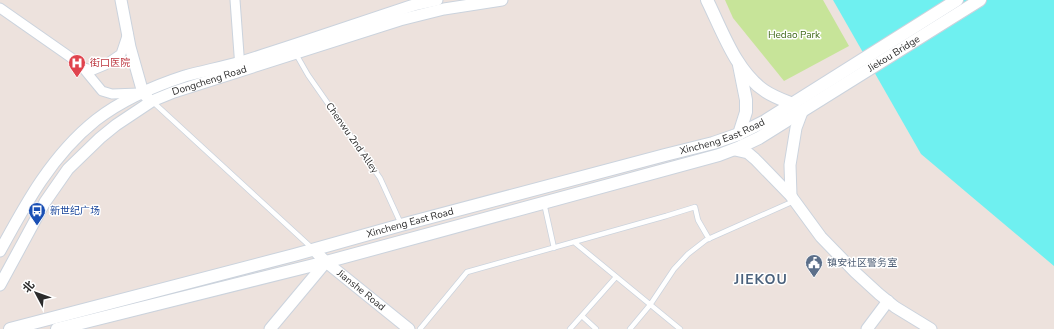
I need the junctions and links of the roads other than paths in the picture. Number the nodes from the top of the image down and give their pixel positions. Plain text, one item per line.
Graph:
1 (121, 0) edge
2 (235, 0) edge
3 (438, 0) edge
4 (502, 0) edge
5 (707, 0) edge
6 (957, 0) edge
7 (980, 0) edge
8 (479, 2) edge
9 (0, 8) edge
10 (128, 33) junction
11 (296, 54) junction
12 (739, 64) junction
13 (240, 67) junction
14 (83, 68) junction
15 (143, 93) junction
16 (152, 101) junction
17 (801, 106) junction
18 (739, 134) junction
19 (735, 150) junction
20 (793, 198) junction
21 (544, 203) junction
22 (401, 225) junction
23 (709, 239) junction
24 (574, 242) junction
25 (1, 246) edge
26 (554, 248) junction
27 (314, 250) junction
28 (326, 262) junction
29 (616, 277) junction
30 (0, 285) edge
31 (888, 301) junction
32 (650, 305) junction
33 (582, 316) junction
34 (10, 329) edge
35 (57, 329) edge
36 (270, 329) edge
37 (409, 329) edge
38 (420, 329) edge
39 (570, 329) edge
40 (596, 329) edge
41 (630, 329) edge
42 (680, 329) edge
43 (867, 329) edge
44 (931, 329) edge

1 - 10 street
2 - 13 street
3 - 13 street, Dongcheng Road
4 - 8 street, Dongcheng Road
5 - 12 main road
6 - 17 main road, Jiekou Bridge
7 - 17 main road, Jiekou Bridge
8 - 11 street, Dongcheng Road
9 - 14 street
10 - 14 street
10 - 15 street
11 - 13 street, Dongcheng Road
11 - 22 lane, Chenwu 2nd Alley
12 - 17 main road
12 - 18 main road
13 - 15 street, Dongcheng Road
13 - 16 street, Dongcheng Road
14 - 15 street
15 - 16 street
15 - 25 street, Dongcheng Road
16 - 27 lane
16 - 30 street, Dongcheng Road
17 - 18 main road, Xincheng East Road
17 - 19 main road, Xincheng East Road
17 - 20 street
18 - 22 main road, Xincheng East Road
19 - 20 street
19 - 21 main road, Xincheng East Road
20 - 23 lane
20 - 31 street
21 - 26 lane
21 - 28 main road, Xincheng East Road
22 - 27 main road, Xincheng East Road
23 - 24 lane
23 - 32 lane
24 - 26 lane
24 - 29 lane
26 - 38 lane
27 - 28 street, Jianshe Road
27 - 34 main road, Xincheng East Road
28 - 35 main road, Xincheng East Road
28 - 36 street
28 - 37 street, Jianshe Road
29 - 32 lane
29 - 33 lane
31 - 43 street
31 - 44 street
32 - 41 lane
32 - 42 lane
33 - 39 lane
33 - 40 lane

